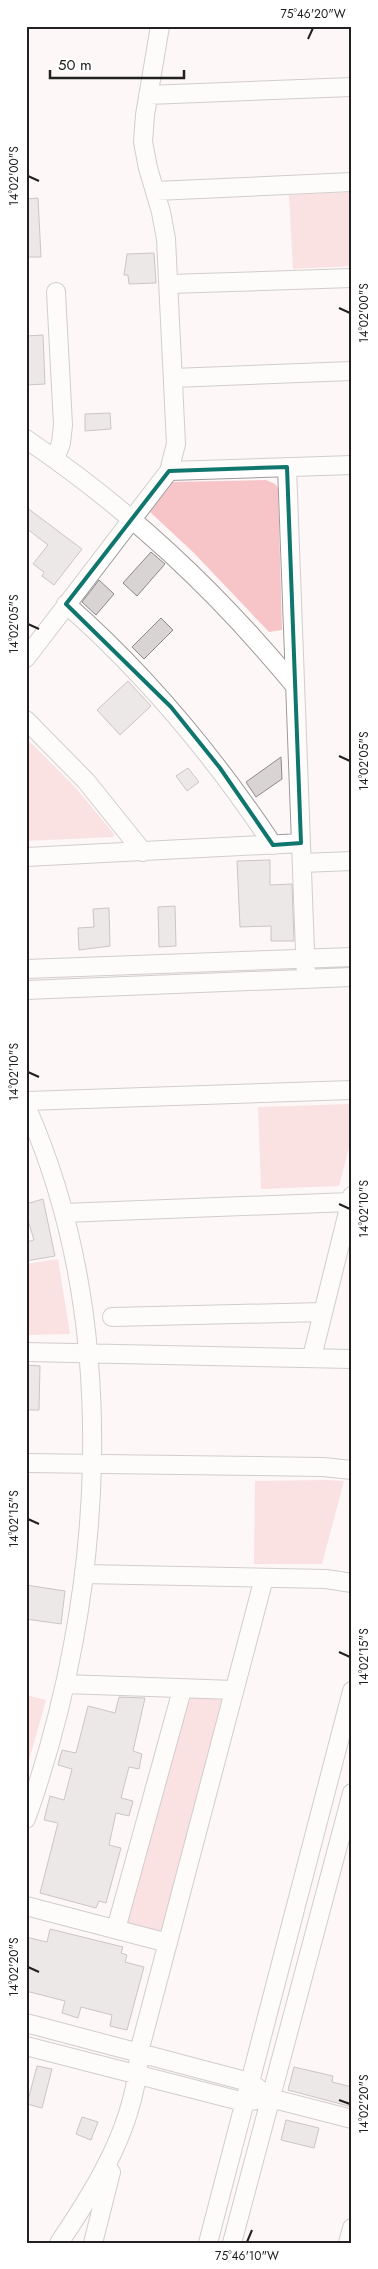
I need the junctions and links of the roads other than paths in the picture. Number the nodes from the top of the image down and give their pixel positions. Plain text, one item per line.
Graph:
1 (160, 26) edge
2 (352, 87) edge
3 (148, 95) junction
4 (352, 182) edge
5 (156, 191) junction
6 (352, 278) edge
7 (169, 284) junction
8 (56, 292) dead end
9 (352, 371) edge
10 (173, 378) junction
11 (26, 439) edge
12 (55, 459) junction
13 (352, 465) edge
14 (287, 467) junction
15 (169, 471) junction
16 (132, 518) junction
17 (66, 604) junction
18 (26, 658) edge
19 (295, 686) junction
20 (26, 720) edge
21 (302, 843) junction
22 (273, 844) junction
23 (143, 852) junction
24 (26, 857) edge
25 (352, 861) edge
26 (302, 863) junction
27 (352, 957) edge
28 (306, 959) junction
29 (26, 969) edge
30 (352, 977) edge
31 (306, 978) junction
32 (26, 990) edge
33 (352, 1090) edge
34 (26, 1101) edge
35 (26, 1106) edge
36 (351, 1199) edge
37 (64, 1213) junction
38 (323, 1312) junction
39 (112, 1317) dead end
40 (26, 1352) edge
41 (87, 1354) junction
42 (312, 1357) junction
43 (352, 1359) edge
44 (26, 1463) edge
45 (92, 1464) junction
46 (352, 1470) edge
47 (84, 1574) junction
48 (264, 1578) junction
49 (352, 1584) edge
50 (65, 1684) junction
51 (182, 1690) junction
52 (234, 1690) junction
53 (352, 1691) edge
54 (352, 1793) edge
55 (26, 1819) edge
56 (26, 1906) edge
57 (116, 1930) junction
58 (168, 1943) junction
59 (26, 2023) edge
60 (26, 2046) edge
61 (139, 2052) junction
62 (138, 2074) junction
63 (250, 2082) junction
64 (270, 2098) junction
65 (244, 2102) junction
66 (352, 2119) edge
67 (117, 2144) junction
68 (352, 2228) edge
69 (59, 2243) edge
70 (93, 2243) edge
71 (208, 2243) edge
72 (232, 2243) edge
73 (348, 2243) edge

1 - 3 street
2 - 3 street
3 - 5 street
4 - 5 street
5 - 7 street
6 - 7 street
7 - 10 street
8 - 12 street
9 - 10 street
10 - 15 street
11 - 12 street
12 - 16 street
13 - 14 street
14 - 15 street
14 - 19 street
15 - 16 street
16 - 17 street
16 - 19 street
17 - 18 street
17 - 22 street
19 - 21 street
20 - 23 street
21 - 22 street
21 - 26 street
22 - 23 street
23 - 24 street
25 - 26 street
26 - 28 street
27 - 28 street
28 - 29 street
28 - 31 street
30 - 31 street
31 - 32 street
33 - 34 street
35 - 37 street
36 - 37 street
36 - 38 street
37 - 41 street
38 - 39 street
38 - 42 street
40 - 41 street
41 - 42 street
41 - 45 street
42 - 43 street
44 - 45 street
45 - 46 street
45 - 47 street
47 - 48 street
47 - 50 street
48 - 49 street
48 - 52 street
50 - 51 street
50 - 55 street
51 - 52 street
51 - 57 street
52 - 58 street
53 - 63 street
54 - 64 street
56 - 57 street
57 - 58 street
58 - 61 street
59 - 61 street
60 - 62 street
61 - 62 street
61 - 63 street
62 - 65 street
62 - 67 street
63 - 64 street
63 - 65 street
64 - 65 street
64 - 66 street
64 - 72 street
65 - 71 street
67 - 69 street
67 - 70 street
68 - 73 street

